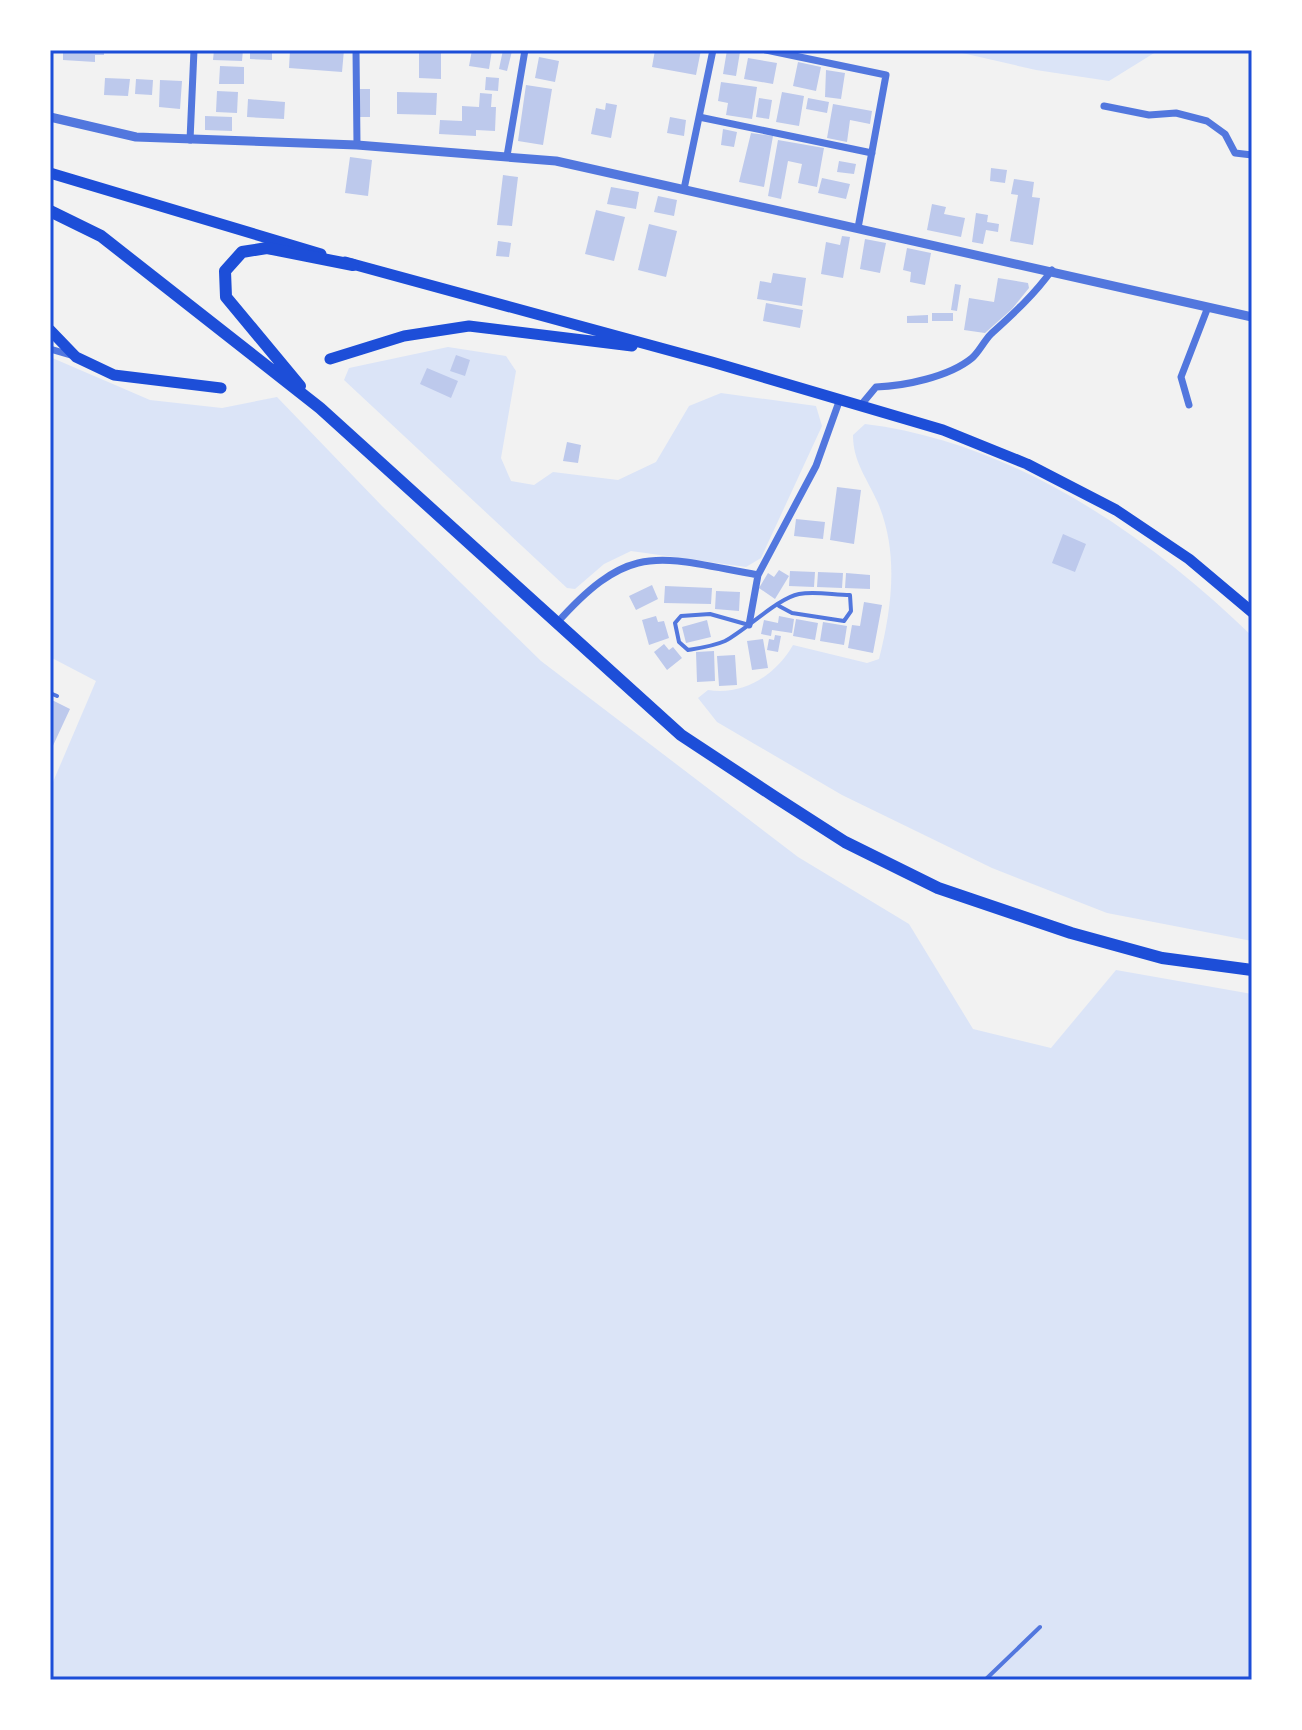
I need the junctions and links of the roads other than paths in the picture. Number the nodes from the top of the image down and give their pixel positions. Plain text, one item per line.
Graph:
1 (194, 50) edge
2 (356, 50) edge
3 (525, 50) edge
4 (713, 50) edge
5 (766, 50) edge
6 (1104, 106) dead end
7 (50, 117) edge
8 (699, 117) junction
9 (190, 140) junction
10 (357, 145) junction
11 (872, 153) junction
12 (1252, 155) edge
13 (507, 156) junction
14 (50, 173) edge
15 (684, 189) junction
16 (50, 211) edge
17 (858, 228) junction
18 (353, 265) junction
19 (1052, 270) junction
20 (1208, 307) junction
21 (1252, 317) edge
22 (50, 330) edge
23 (50, 349) edge
24 (668, 351) junction
25 (76, 357) junction
26 (330, 359) dead end
27 (221, 388) dead end
28 (840, 399) junction
29 (861, 405) junction
30 (1189, 405) dead end
31 (320, 408) junction
32 (758, 575) junction
33 (779, 606) junction
34 (1252, 612) edge
35 (556, 624) junction
36 (749, 625) junction
37 (50, 693) edge
38 (57, 696) dead end
39 (1252, 970) edge
40 (1040, 1627) dead end
41 (985, 1680) edge

1 - 9 street
2 - 10 street
3 - 13 street
4 - 8 street
5 - 11 street
6 - 12 street
7 - 9 street
8 - 11 street
8 - 15 street
9 - 10 street
10 - 13 street
11 - 17 street
13 - 15 street
14 - 18 main road
15 - 17 street
16 - 31 highway
17 - 19 street
18 - 24 main road
18 - 31 highway
19 - 20 street
19 - 29 street
20 - 21 street
20 - 30 street
22 - 25 main road
23 - 25 street
24 - 26 main road
24 - 28 main road
25 - 27 main road
28 - 29 main road
28 - 32 street
29 - 34 main road
31 - 35 highway
32 - 35 street
32 - 36 street
33 - 33 lane
33 - 36 lane
35 - 39 highway
36 - 36 lane
37 - 38 lane
40 - 41 lane

